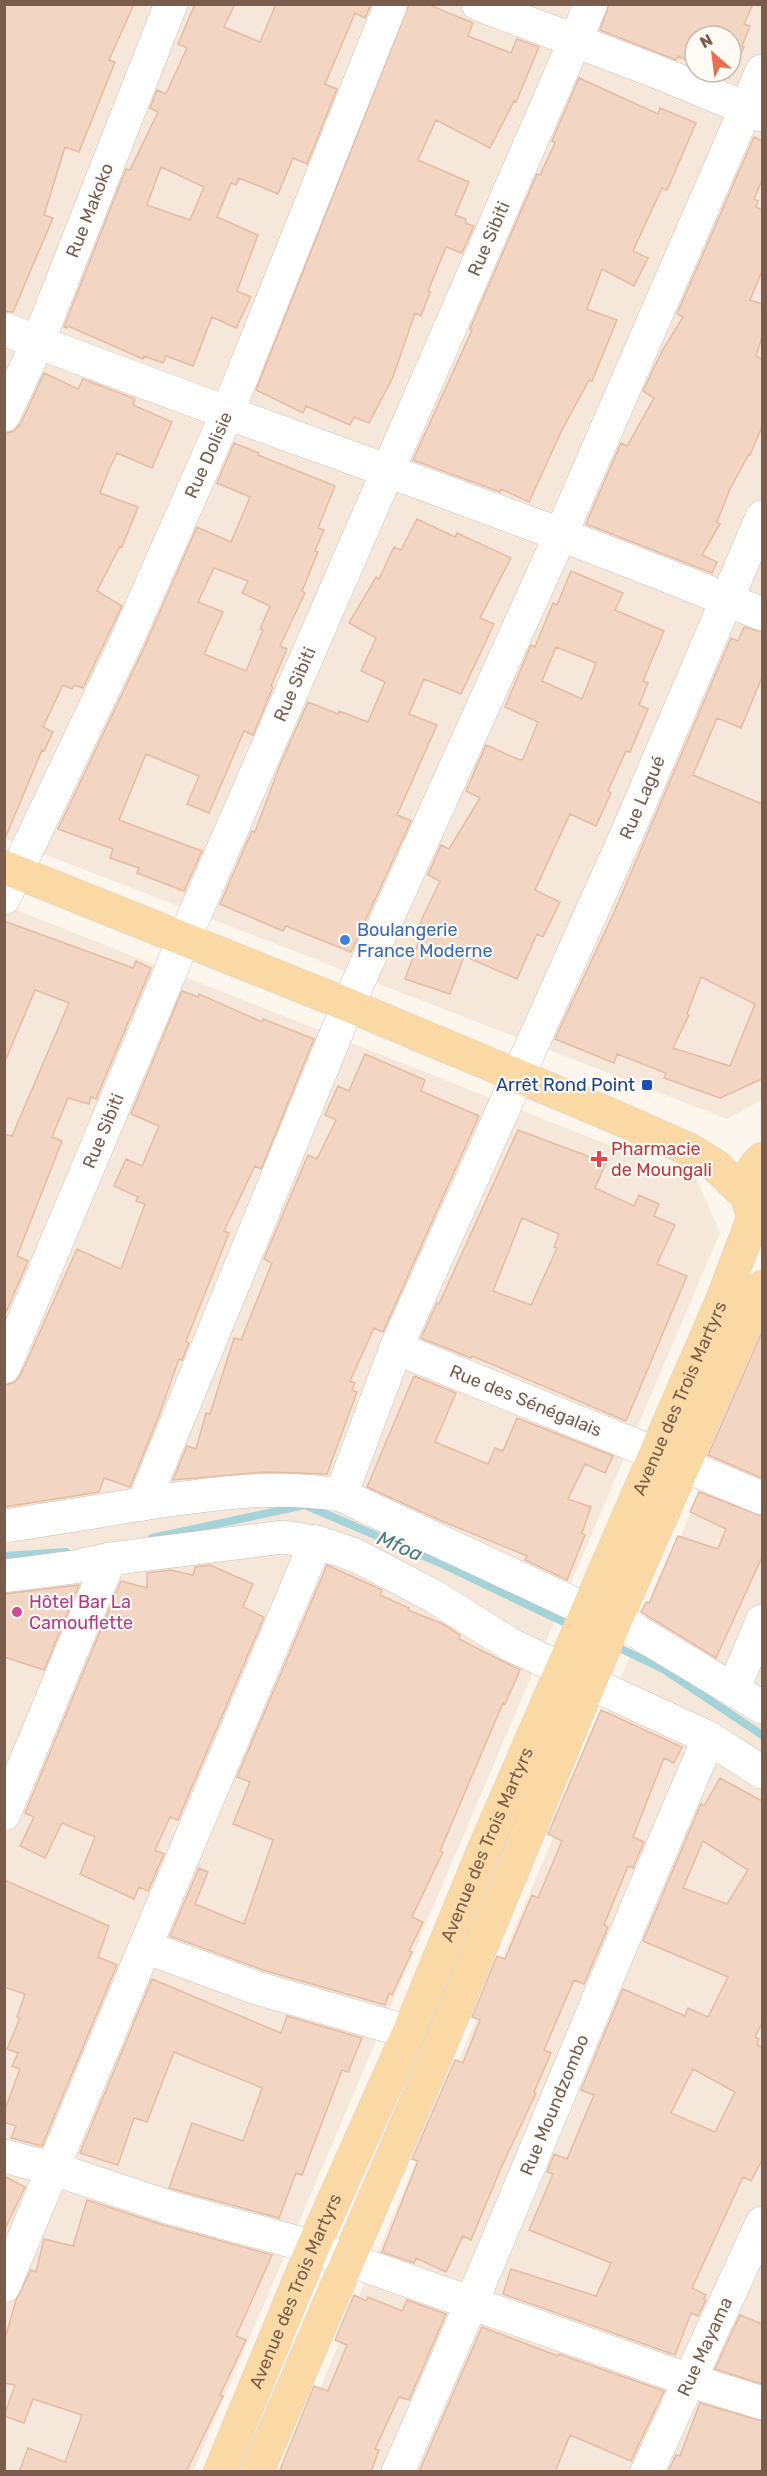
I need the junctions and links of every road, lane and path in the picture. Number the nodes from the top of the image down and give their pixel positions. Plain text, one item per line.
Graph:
1 (171, 4) edge
2 (391, 4) edge
3 (478, 4) edge
4 (591, 4) edge
5 (575, 41) junction
6 (762, 71) edge
7 (755, 111) edge
8 (4, 329) edge
9 (38, 342) junction
10 (228, 411) junction
11 (4, 415) edge
12 (388, 473) junction
13 (762, 517) edge
14 (561, 534) junction
15 (727, 600) junction
16 (762, 614) edge
17 (8, 879) edge
18 (184, 939) junction
19 (348, 1005) junction
20 (518, 1076) junction
21 (690, 1150) junction
22 (762, 1154) edge
23 (762, 1159) edge
24 (754, 1213) edge
25 (762, 1287) edge
26 (396, 1348) junction
27 (4, 1367) edge
28 (669, 1459) junction
29 (341, 1495) junction
30 (762, 1498) edge
31 (143, 1504) junction
32 (4, 1526) edge
33 (316, 1542) junction
34 (110, 1559) junction
35 (4, 1576) edge
36 (762, 1621) edge
37 (597, 1624) junction
38 (578, 1671) junction
39 (734, 1688) junction
40 (762, 1707) edge
41 (709, 1738) junction
42 (762, 1772) edge
43 (4, 1814) edge
44 (145, 1947) junction
45 (409, 2032) junction
46 (4, 2156) edge
47 (54, 2169) junction
48 (762, 2223) edge
49 (313, 2247) junction
50 (350, 2259) junction
51 (4, 2286) edge
52 (472, 2305) junction
53 (689, 2380) junction
54 (762, 2403) edge
55 (220, 2472) edge
56 (257, 2472) edge
57 (398, 2472) edge
58 (647, 2472) edge

1 - 9 street, Rue Makoko
2 - 10 street, Rue Dolisie
3 - 5 street
4 - 5 street, Rue Sibiti
5 - 7 street
5 - 12 street, Rue Sibiti
6 - 7 street
7 - 14 street
8 - 9 street
9 - 10 street
9 - 11 street, Rue Makoko
10 - 12 street
10 - 17 street, Rue Dolisie
12 - 14 street
12 - 18 street, Rue Sibiti
13 - 15 street, Rue Lagué
14 - 15 street
14 - 19 street
15 - 16 street
15 - 20 street, Rue Lagué
17 - 18 main road
18 - 19 main road
18 - 27 street, Rue Sibiti
19 - 20 main road
19 - 31 street
20 - 21 main road
20 - 26 street, Rue Lagué
21 - 22 main road
21 - 24 main road
23 - 24 main road, Avenue des Trois Martyrs
24 - 28 main road, Avenue des Trois Martyrs
25 - 28 main road, Avenue des Trois Martyrs
26 - 28 street, Rue des Sénégalais
26 - 29 street, Rue Lagué
28 - 30 street, Rue des Sénégalais
28 - 37 main road, Avenue des Trois Martyrs
29 - 31 street
29 - 37 street
31 - 32 street
33 - 34 street
33 - 38 street
33 - 44 street
34 - 35 street
34 - 43 street
36 - 39 street
37 - 38 main road, Avenue des Trois Martyrs
37 - 39 street
38 - 41 street
38 - 45 main road, Avenue des Trois Martyrs
38 - 50 main road, Avenue des Trois Martyrs
39 - 40 street
41 - 42 street
41 - 52 street, Rue Moundzombo
44 - 45 street
44 - 47 street
45 - 49 main road, Avenue des Trois Martyrs
46 - 47 street
47 - 49 street
47 - 51 street
48 - 53 street, Rue Mayama
49 - 50 street
49 - 55 main road, Avenue des Trois Martyrs
50 - 52 street
50 - 56 main road, Avenue des Trois Martyrs
52 - 53 street
52 - 57 street, Rue Moundzombo
53 - 54 street
53 - 58 street, Rue Mayama

